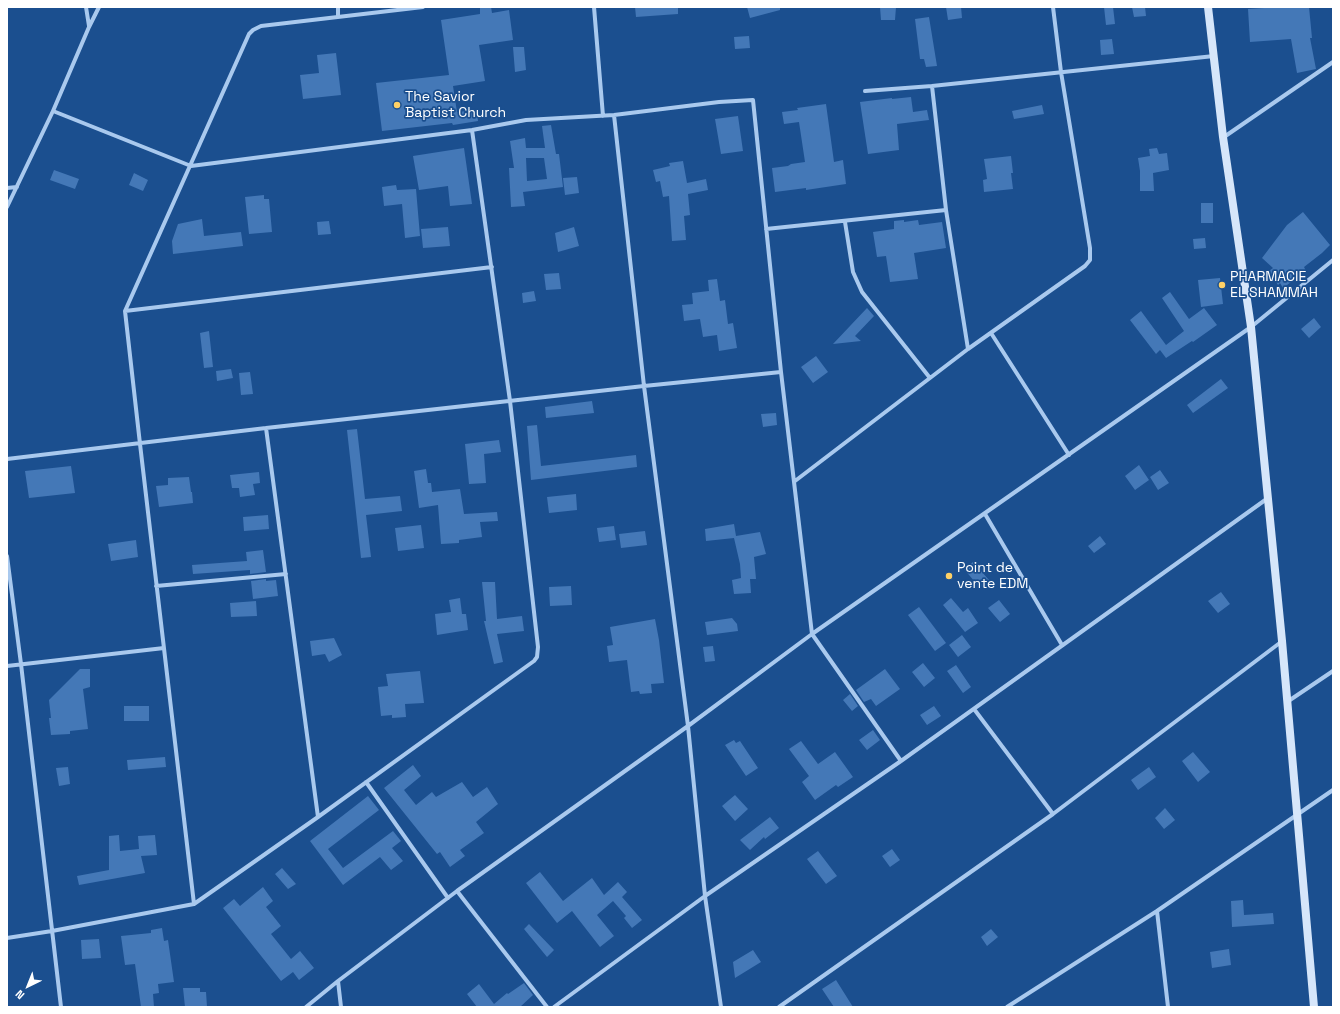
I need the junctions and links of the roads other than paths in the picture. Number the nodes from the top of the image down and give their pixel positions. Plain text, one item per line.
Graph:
1 (86, 7) edge
2 (99, 7) edge
3 (338, 7) edge
4 (423, 7) edge
5 (594, 7) edge
6 (1053, 7) edge
7 (1208, 7) edge
8 (338, 16) junction
9 (89, 27) junction
10 (1214, 56) junction
11 (1333, 62) edge
12 (1061, 72) junction
13 (932, 86) junction
14 (865, 91) dead end
15 (53, 111) junction
16 (614, 115) junction
17 (603, 116) junction
18 (472, 130) junction
19 (1224, 137) junction
20 (191, 166) junction
21 (17, 187) junction
22 (7, 188) edge
23 (7, 207) edge
24 (946, 210) junction
25 (844, 222) junction
26 (766, 229) junction
27 (1333, 260) edge
28 (492, 267) junction
29 (125, 311) junction
30 (1250, 327) junction
31 (991, 333) junction
32 (968, 349) junction
33 (781, 372) junction
34 (930, 378) junction
35 (644, 386) junction
36 (510, 401) junction
37 (266, 428) junction
38 (140, 444) junction
39 (1069, 455) junction
40 (7, 459) edge
41 (795, 481) junction
42 (1268, 498) junction
43 (985, 514) junction
44 (7, 556) edge
45 (286, 574) junction
46 (156, 586) junction
47 (812, 634) junction
48 (1282, 641) junction
49 (1062, 645) junction
50 (164, 648) junction
51 (22, 664) junction
52 (7, 666) edge
53 (1333, 671) edge
54 (1287, 702) junction
55 (974, 709) junction
56 (688, 726) junction
57 (901, 761) junction
58 (366, 782) junction
59 (1333, 790) edge
60 (1053, 814) junction
61 (1297, 814) junction
62 (318, 817) junction
63 (457, 891) junction
64 (705, 896) junction
65 (448, 898) junction
66 (194, 904) junction
67 (1157, 911) junction
68 (52, 931) junction
69 (7, 938) edge
70 (338, 981) junction
71 (60, 1007) edge
72 (306, 1007) edge
73 (341, 1007) edge
74 (547, 1007) edge
75 (554, 1007) edge
76 (721, 1007) edge
77 (779, 1007) edge
78 (1007, 1007) edge
79 (1168, 1007) edge
80 (1314, 1007) edge

1 - 9 street
2 - 9 street
3 - 8 street
4 - 8 street
5 - 17 street
6 - 12 street
7 - 10 street
8 - 20 street
9 - 15 street
10 - 12 street
10 - 19 street
11 - 19 street
12 - 13 street
12 - 31 street
13 - 14 street
13 - 24 street
15 - 20 street
15 - 21 street
16 - 17 street
16 - 26 street
16 - 35 street
17 - 18 street
18 - 20 street
18 - 28 street
19 - 30 street
20 - 29 street
21 - 22 street
21 - 23 street
24 - 25 street
24 - 32 street
25 - 26 street
25 - 34 street
26 - 33 street
27 - 30 street
28 - 29 street
28 - 36 street
29 - 38 street
30 - 39 street
30 - 42 street
31 - 32 street
31 - 39 street
32 - 34 street
33 - 35 street
33 - 41 street
34 - 41 street
35 - 36 street
35 - 56 street
36 - 37 street
36 - 58 street
37 - 38 street
37 - 45 street
38 - 40 street
38 - 46 street
39 - 43 street
41 - 47 street
42 - 48 street
42 - 49 street
43 - 47 street
43 - 49 street
44 - 51 street
45 - 46 street
45 - 62 street
46 - 50 street
47 - 56 street
47 - 57 street
48 - 54 street
48 - 60 street
49 - 55 street
50 - 51 street
50 - 66 street
51 - 52 street
51 - 68 street
53 - 54 street
54 - 61 street
55 - 57 street
55 - 60 street
56 - 63 street
56 - 64 street
57 - 64 street
58 - 62 street
58 - 65 street
59 - 61 street
60 - 77 street
61 - 67 street
61 - 80 street
62 - 66 street
63 - 65 street
63 - 74 street
64 - 75 street
64 - 76 street
65 - 70 street
66 - 68 street
67 - 78 street
67 - 79 street
68 - 69 street
68 - 71 street
70 - 72 street
70 - 73 street

